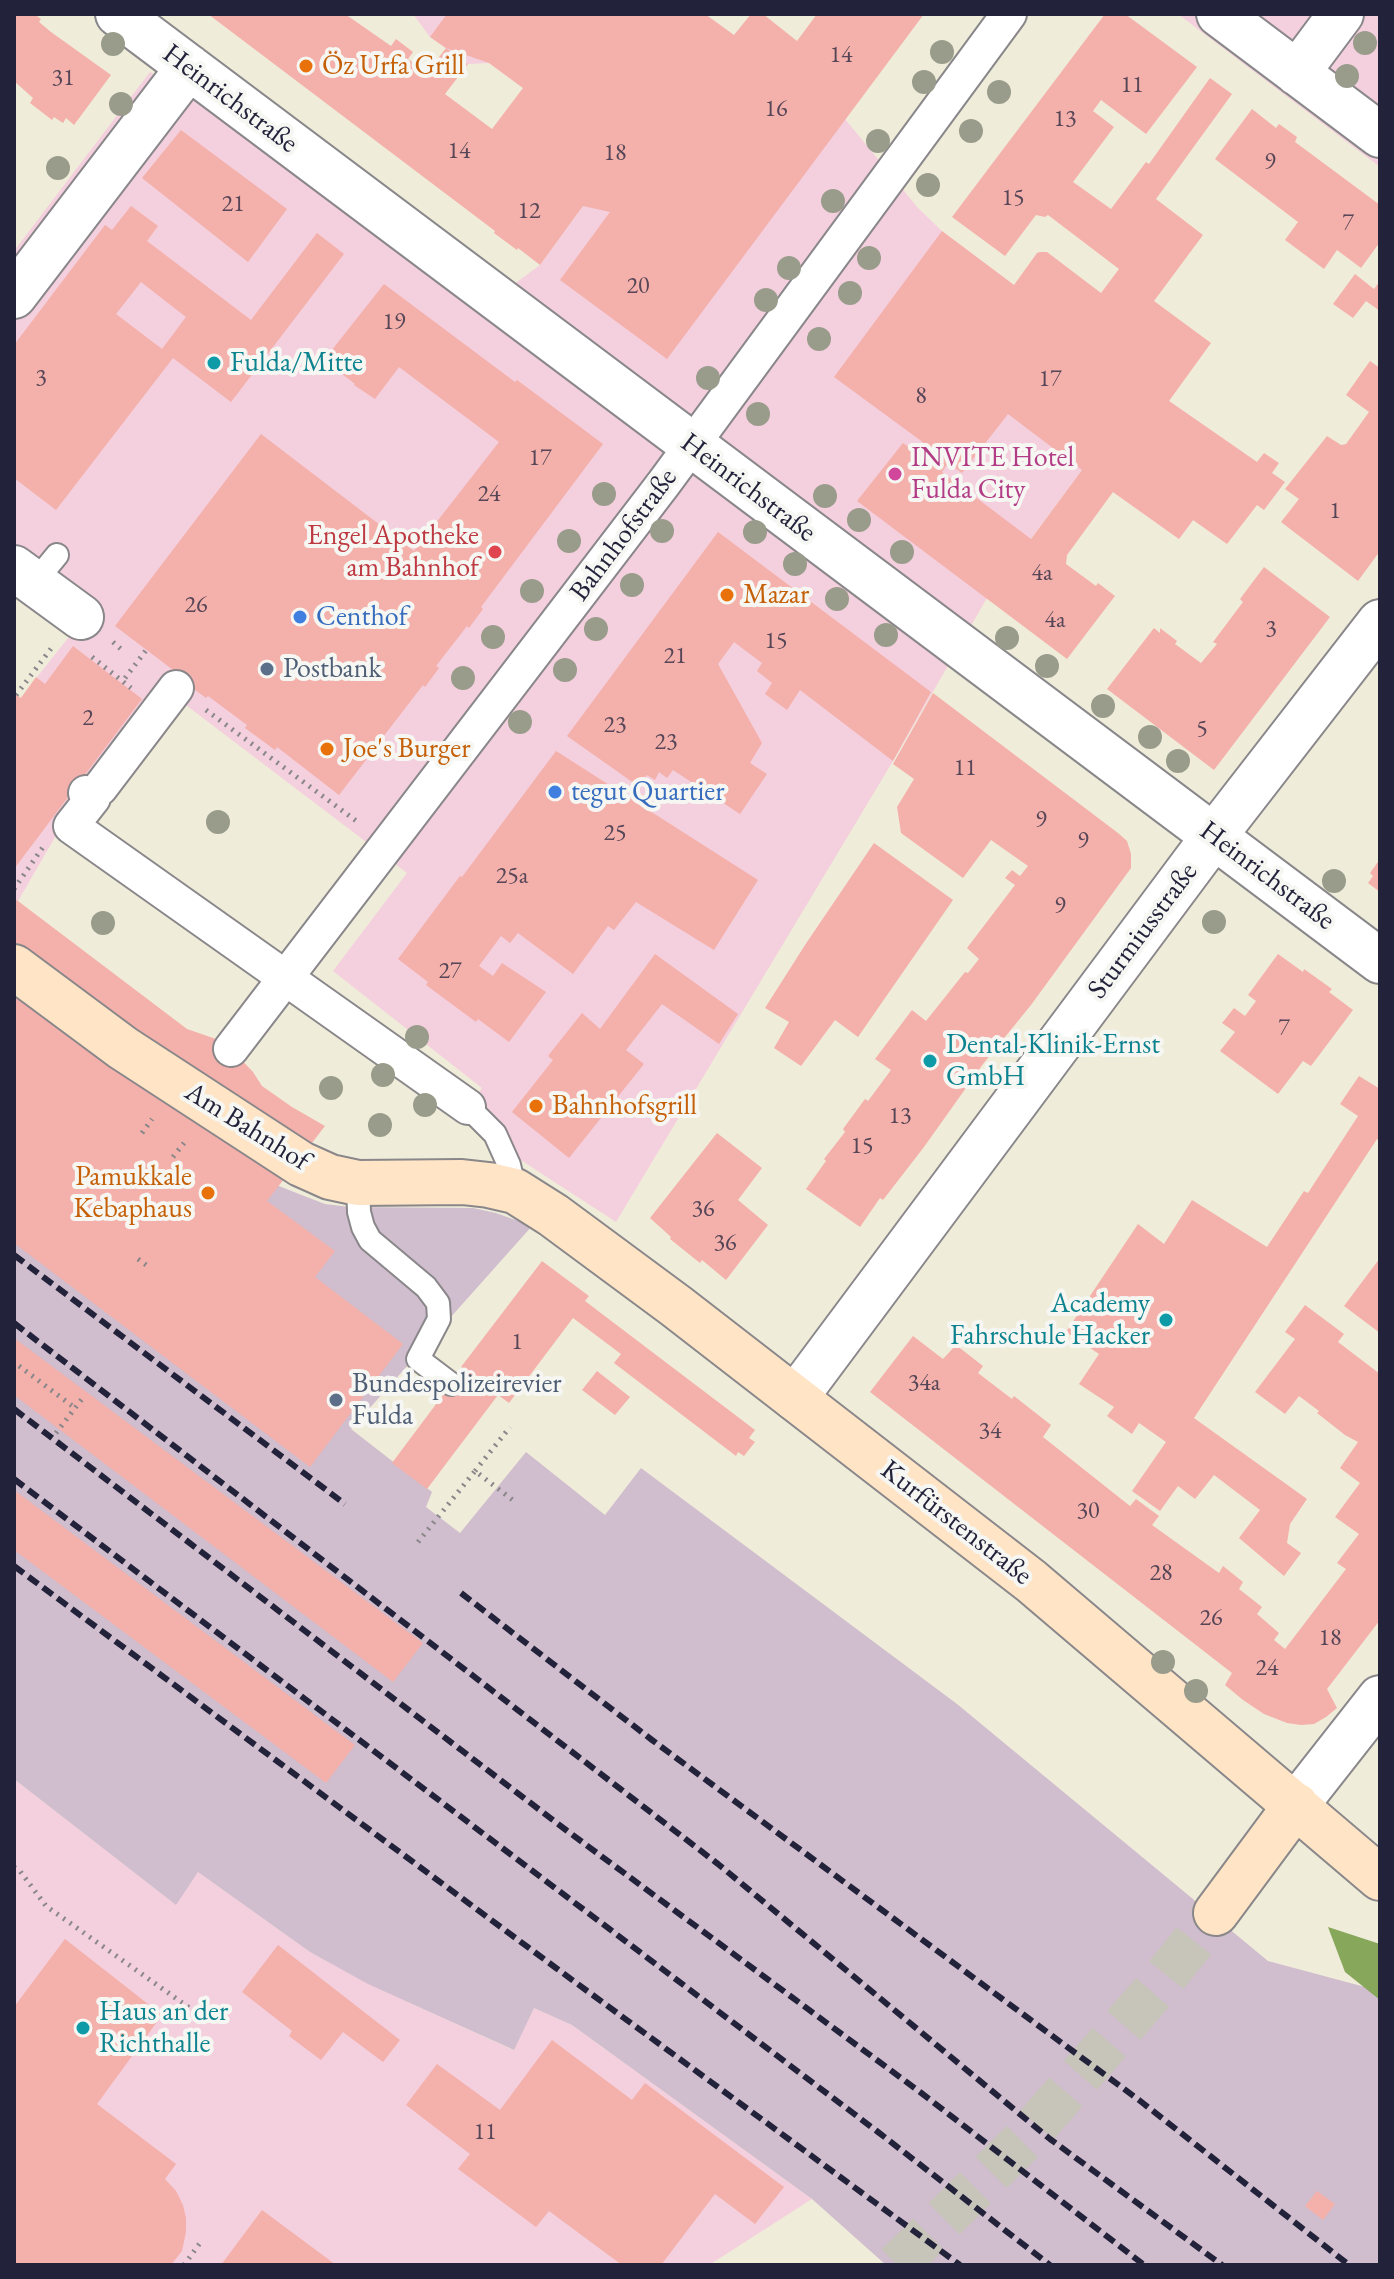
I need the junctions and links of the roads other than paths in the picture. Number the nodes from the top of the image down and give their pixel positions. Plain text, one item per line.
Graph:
1 (118, 14) edge
2 (1009, 14) edge
3 (1219, 14) edge
4 (1341, 14) edge
5 (189, 67) junction
6 (1297, 73) junction
7 (1380, 135) edge
8 (14, 296) edge
9 (692, 446) junction
10 (35, 568) edge
11 (1380, 622) edge
12 (73, 638) road end
13 (176, 688) road end
14 (1214, 836) junction
15 (1380, 961) edge
16 (14, 967) edge
17 (286, 977) junction
18 (231, 1049) dead end
19 (468, 1107) joint
20 (358, 1183) junction
21 (515, 1191) junction
22 (451, 1384) dead end
23 (795, 1398) junction
24 (1380, 1698) edge
25 (1364, 1740) edge
26 (1296, 1805) junction
27 (1380, 1878) edge
28 (1216, 1913) tunnel mouth

1 - 5 street, Heinrichstraße
2 - 9 street, Bahnhofstraße
3 - 6 street
4 - 6 street
5 - 8 street
5 - 9 street, Heinrichstraße
6 - 7 street
9 - 14 street, Heinrichstraße
9 - 17 street, Bahnhofstraße
10 - 12 street
11 - 14 street, Sturmiusstraße
13 - 17 street
14 - 15 street, Heinrichstraße
14 - 23 street, Sturmiusstraße
16 - 20 main road, Am Bahnhof
17 - 18 street, Bahnhofstraße
17 - 19 street
19 - 21 lane
20 - 21 main road, Am Bahnhof
20 - 22 lane
21 - 23 main road, Kurfürstenstraße
23 - 26 main road, Kurfürstenstraße
24 - 25 street
25 - 26 street
26 - 27 main road, Kurfürstenstraße
26 - 28 main road

